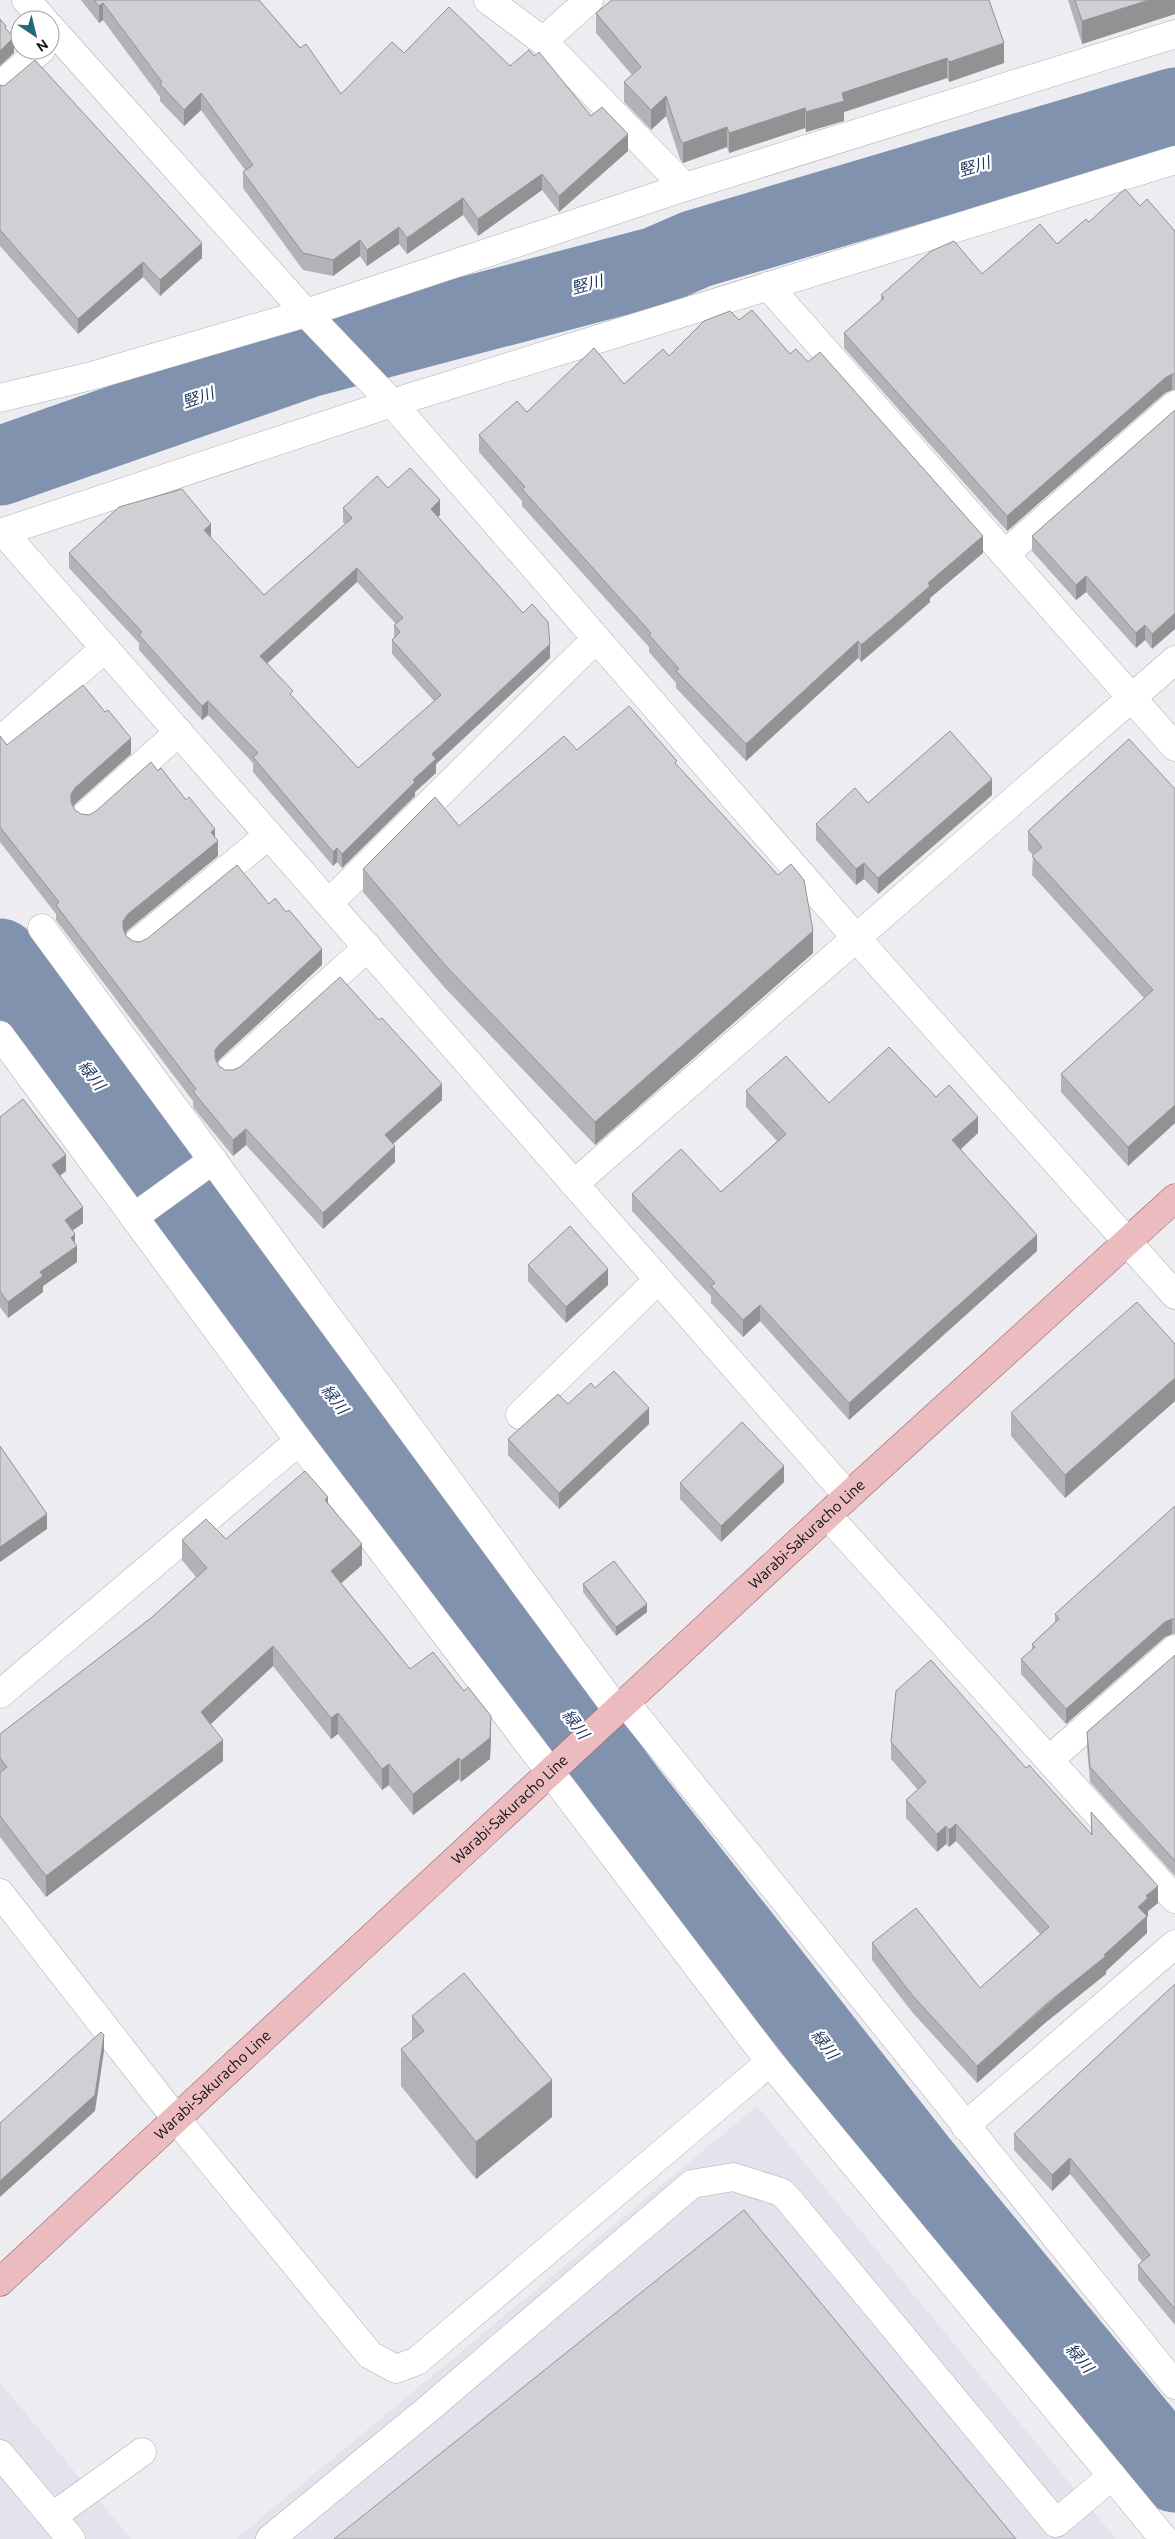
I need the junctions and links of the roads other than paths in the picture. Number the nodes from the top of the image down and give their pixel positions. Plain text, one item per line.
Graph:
1 (488, 0) edge
2 (589, 0) edge
3 (1175, 34) edge
4 (542, 41) junction
5 (60, 48) edge
6 (24, 60) edge
7 (0, 86) edge
8 (1173, 163) edge
9 (684, 187) junction
10 (768, 286) junction
11 (306, 313) junction
12 (0, 398) edge
13 (392, 404) junction
14 (1175, 405) edge
15 (1005, 554) junction
16 (596, 640) junction
17 (105, 648) junction
18 (1175, 660) edge
19 (1132, 698) junction
20 (179, 732) junction
21 (8, 733) dead end
22 (1175, 747) edge
23 (86, 815) edge
24 (269, 835) junction
25 (329, 903) junction
26 (42, 928) dead end
27 (857, 939) junction
28 (138, 942) edge
29 (368, 947) junction
30 (0, 1035) edge
31 (9, 1065) edge
32 (230, 1071) edge
33 (213, 1160) junction
34 (574, 1184) junction
35 (1175, 1198) edge
36 (134, 1217) junction
37 (1127, 1242) junction
38 (658, 1280) junction
39 (1175, 1295) edge
40 (520, 1415) dead end
41 (299, 1441) junction
42 (848, 1496) junction
43 (828, 1516) junction
44 (1175, 1649) edge
45 (0, 1694) edge
46 (618, 1709) junction
47 (1049, 1760) junction
48 (558, 1764) junction
49 (0, 1893) edge
50 (1175, 1900) edge
51 (1175, 1944) edge
52 (770, 2062) junction
53 (177, 2120) junction
54 (965, 2126) junction
55 (0, 2282) edge
56 (1175, 2385) edge
57 (142, 2452) dead end
58 (0, 2454) edge
59 (1112, 2476) junction
60 (53, 2516) junction
61 (1064, 2531) edge
62 (71, 2539) edge
63 (270, 2539) edge
64 (1164, 2539) edge

1 - 4 street
2 - 4 street
3 - 9 street
4 - 9 street
5 - 11 street
6 - 7 street
8 - 10 street
9 - 11 street
10 - 13 street
10 - 15 street
11 - 12 street
11 - 13 street
13 - 16 street
13 - 17 street
14 - 15 street
15 - 19 street
16 - 25 street
16 - 27 street
17 - 20 street
17 - 21 street
18 - 19 street
19 - 22 street
19 - 27 street
20 - 23 street
20 - 24 street
24 - 25 street
24 - 28 street
25 - 29 street
26 - 33 street
27 - 34 street
27 - 37 street
29 - 32 street
29 - 34 street
30 - 31 street
31 - 36 street
33 - 36 street
33 - 46 street
34 - 38 street
35 - 37 main road, Warabi-Sakuracho Line
36 - 41 street
37 - 39 street
37 - 42 main road, Warabi-Sakuracho Line
38 - 40 street
38 - 42 street
41 - 45 street
41 - 48 street
42 - 43 main road, Warabi-Sakuracho Line
43 - 46 main road, Warabi-Sakuracho Line
43 - 47 street
44 - 47 street
46 - 48 main road, Warabi-Sakuracho Line
46 - 54 street
47 - 50 street
48 - 52 street
48 - 53 main road, Warabi-Sakuracho Line
49 - 53 street
51 - 54 street
52 - 53 street
52 - 59 street
53 - 55 main road, Warabi-Sakuracho Line
54 - 56 street
57 - 60 street
58 - 60 street
59 - 61 street
59 - 64 street
60 - 62 street
61 - 63 street

